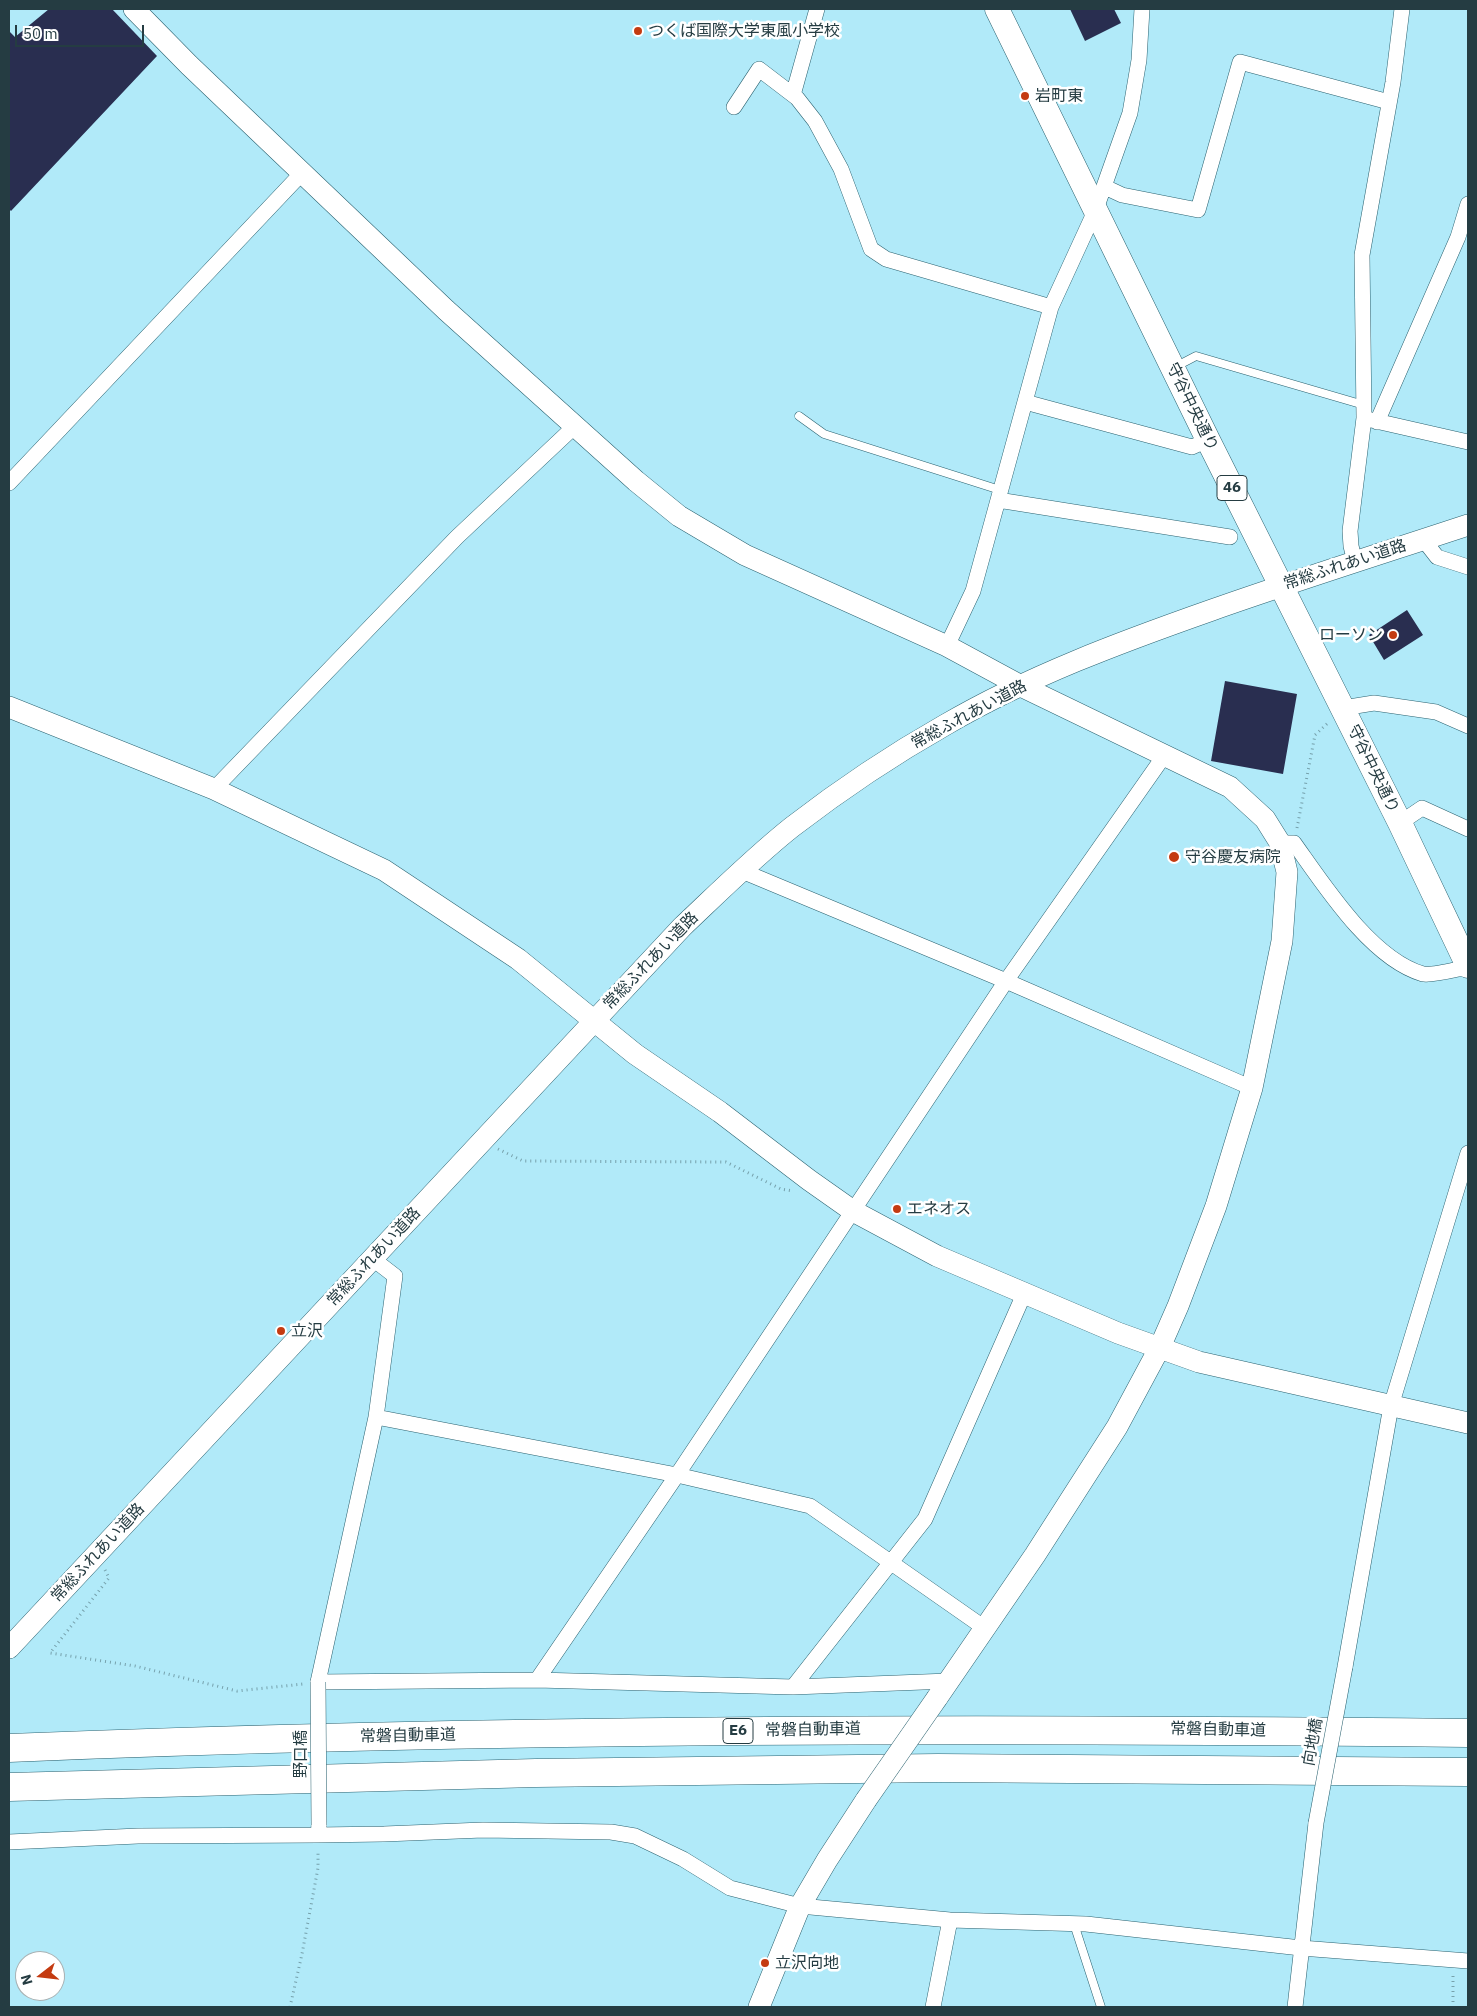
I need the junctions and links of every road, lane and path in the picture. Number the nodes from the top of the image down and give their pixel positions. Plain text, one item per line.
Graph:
1 (134, 9) edge
2 (816, 9) edge
3 (997, 9) edge
4 (1142, 9) edge
5 (1402, 9) edge
6 (793, 95) junction
7 (1389, 102) junction
8 (734, 107) dead end
9 (302, 173) junction
10 (1105, 187) junction
11 (1468, 204) edge
12 (1096, 209) junction
13 (1051, 307) junction
14 (1173, 368) junction
15 (1025, 402) junction
16 (1368, 415) junction
17 (799, 416) dead end
18 (575, 426) junction
19 (1208, 440) junction
20 (1468, 442) edge
21 (9, 483) edge
22 (999, 495) junction
23 (1468, 525) edge
24 (1230, 537) dead end
25 (1423, 540) junction
26 (1355, 562) junction
27 (1468, 567) edge
28 (1282, 586) junction
29 (947, 646) junction
30 (1021, 686) junction
31 (9, 707) edge
32 (1343, 708) junction
33 (1468, 726) edge
34 (1164, 756) junction
35 (214, 789) junction
36 (1400, 823) junction
37 (1468, 829) edge
38 (1287, 843) junction
39 (742, 871) junction
40 (1467, 959) edge
41 (1006, 981) junction
42 (595, 1020) junction
43 (1252, 1088) junction
44 (482, 1141) junction
45 (1468, 1153) edge
46 (809, 1180) junction
47 (854, 1211) junction
48 (373, 1259) junction
49 (1024, 1294) junction
50 (1160, 1347) junction
51 (1391, 1406) junction
52 (376, 1417) junction
53 (1468, 1423) edge
54 (677, 1475) junction
55 (98, 1554) junction
56 (891, 1563) junction
57 (986, 1629) junction
58 (9, 1648) edge
59 (537, 1680) junction
60 (318, 1682) junction
61 (793, 1687) junction
62 (943, 1689) junction
63 (1468, 1733) edge
64 (9, 1748) edge
65 (1468, 1772) edge
66 (9, 1787) edge
67 (319, 1830) junction
68 (9, 1842) edge
69 (800, 1906) junction
70 (950, 1920) junction
71 (1074, 1923) junction
72 (1301, 1948) junction
73 (1461, 1960) edge
74 (290, 2007) edge
75 (759, 2007) edge
76 (933, 2007) edge
77 (1101, 2007) edge
78 (1295, 2007) edge
79 (1453, 2007) edge

1 - 9 street
2 - 6 street
3 - 12 main road, 守谷中央通り / 46
4 - 10 street
5 - 7 street
6 - 8 street
6 - 13 street
7 - 10 street
7 - 16 street
9 - 18 street
9 - 21 street
10 - 12 street
11 - 16 street
12 - 13 street
12 - 14 main road, 守谷中央通り / 46
13 - 15 street
14 - 16 lane
14 - 19 main road, 守谷中央通り / 46
15 - 19 street
15 - 22 street
16 - 20 street
16 - 26 street
17 - 22 lane
18 - 29 street
18 - 35 street
19 - 28 main road, 守谷中央通り / 46
22 - 24 street
22 - 29 street
23 - 25 street, 常総ふれあい道路
25 - 26 street, 常総ふれあい道路
25 - 27 street
26 - 28 street, 常総ふれあい道路
28 - 30 street, 常総ふれあい道路
28 - 32 main road, 守谷中央通り / 46
29 - 30 street
30 - 34 street
30 - 39 street, 常総ふれあい道路
31 - 35 street
32 - 33 street
32 - 36 main road, 守谷中央通り / 46
32 - 38 path
34 - 38 street
34 - 41 street
35 - 42 street
36 - 37 street
36 - 40 main road, 守谷中央通り / 46
38 - 40 street
38 - 43 street
39 - 41 street
39 - 42 street, 常総ふれあい道路
41 - 43 street
41 - 47 street
42 - 44 street, 常総ふれあい道路
42 - 46 street
43 - 50 street
44 - 46 path
44 - 48 street, 常総ふれあい道路
45 - 51 street, 向地橋
46 - 47 street
47 - 49 street
47 - 54 street
48 - 52 street, 野口橋
48 - 55 street, 常総ふれあい道路
49 - 50 street
49 - 56 street
50 - 51 street
50 - 57 street
51 - 53 street
51 - 72 street, 向地橋, bridge
52 - 54 street
52 - 60 street, 野口橋
54 - 56 street
54 - 59 street
55 - 58 street, 常総ふれあい道路
55 - 60 path
56 - 57 street
56 - 61 street
57 - 62 street
59 - 60 street
59 - 61 street
60 - 67 street, 野口橋, bridge
61 - 62 street
62 - 69 street, bridge
63 - 64 highway, 常磐自動車道 / E6
65 - 66 highway
67 - 68 street
67 - 69 street
67 - 74 path
69 - 70 street
69 - 75 street
70 - 71 street
70 - 76 street
71 - 72 street
71 - 77 lane
72 - 73 street
72 - 78 street, 向地橋
73 - 79 path

